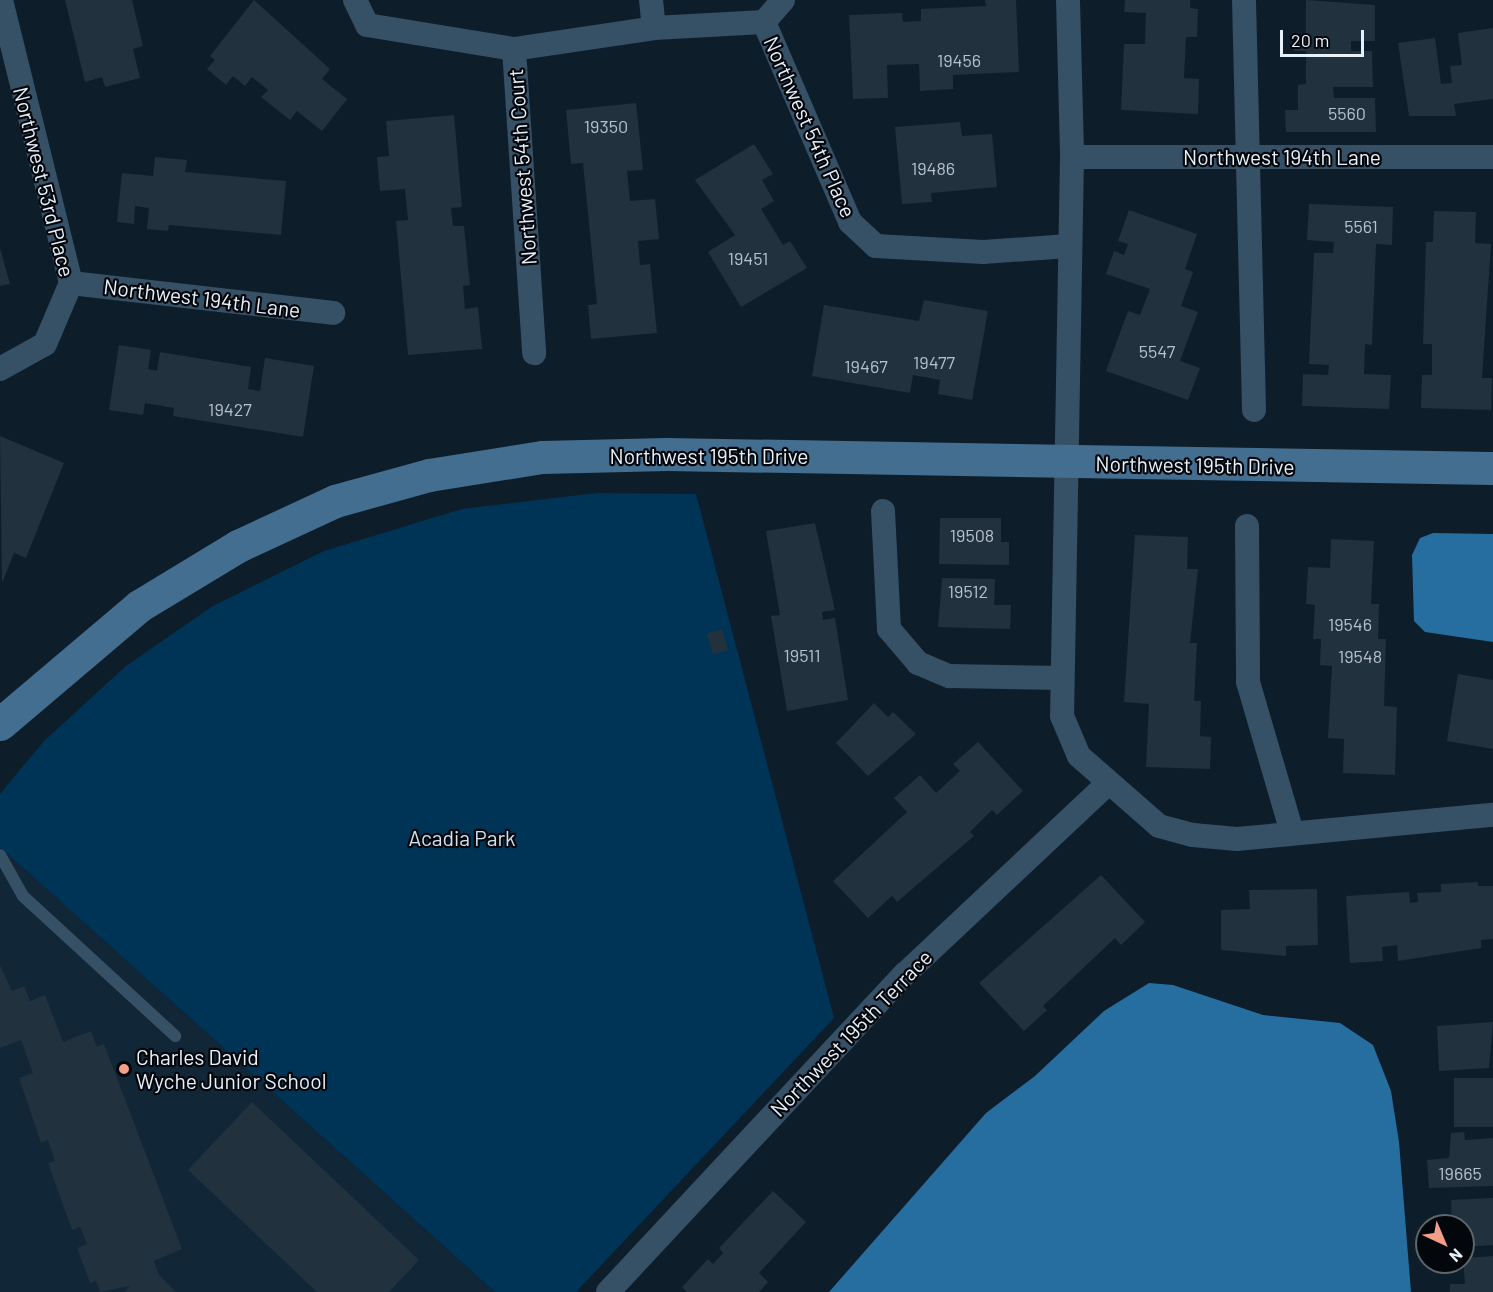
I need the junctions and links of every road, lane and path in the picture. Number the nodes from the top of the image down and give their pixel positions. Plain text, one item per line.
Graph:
1 (1, 0) edge
2 (355, 0) edge
3 (651, 0) edge
4 (783, 0) edge
5 (1068, 0) edge
6 (1244, 0) edge
7 (764, 22) junction
8 (654, 28) junction
9 (514, 49) junction
10 (1072, 157) junction
11 (1245, 157) junction
12 (1493, 157) edge
13 (1069, 246) junction
14 (71, 283) junction
15 (333, 313) dead end
16 (534, 353) dead end
17 (0, 369) edge
18 (1254, 410) dead end
19 (1066, 463) junction
20 (1493, 468) edge
21 (883, 510) dead end
22 (1247, 526) dead end
23 (1062, 678) junction
24 (0, 724) edge
25 (1106, 785) junction
26 (1493, 815) edge
27 (1292, 832) junction
28 (0, 855) edge
29 (175, 1036) dead end
30 (608, 1292) edge

1 - 14 street, Northwest 53rd Place
2 - 9 street, Northwest 54th Court
3 - 8 street
4 - 7 street
5 - 10 street
6 - 11 street
7 - 8 street, Northwest 54th Place
7 - 13 street, Northwest 54th Place
8 - 9 street, Northwest 54th Place
9 - 16 street, Northwest 54th Court
10 - 11 street, Northwest 194th Lane
10 - 13 street
11 - 12 street, Northwest 194th Lane
11 - 18 street
13 - 19 street
14 - 15 street, Northwest 194th Lane
14 - 17 street, Northwest 53rd Place
19 - 20 street, Northwest 195th Drive
19 - 23 street
19 - 24 street, Northwest 195th Drive
21 - 23 street
22 - 27 street
23 - 25 street
25 - 27 street
25 - 30 street, Northwest 195th Terrace
26 - 27 street
28 - 29 lane

